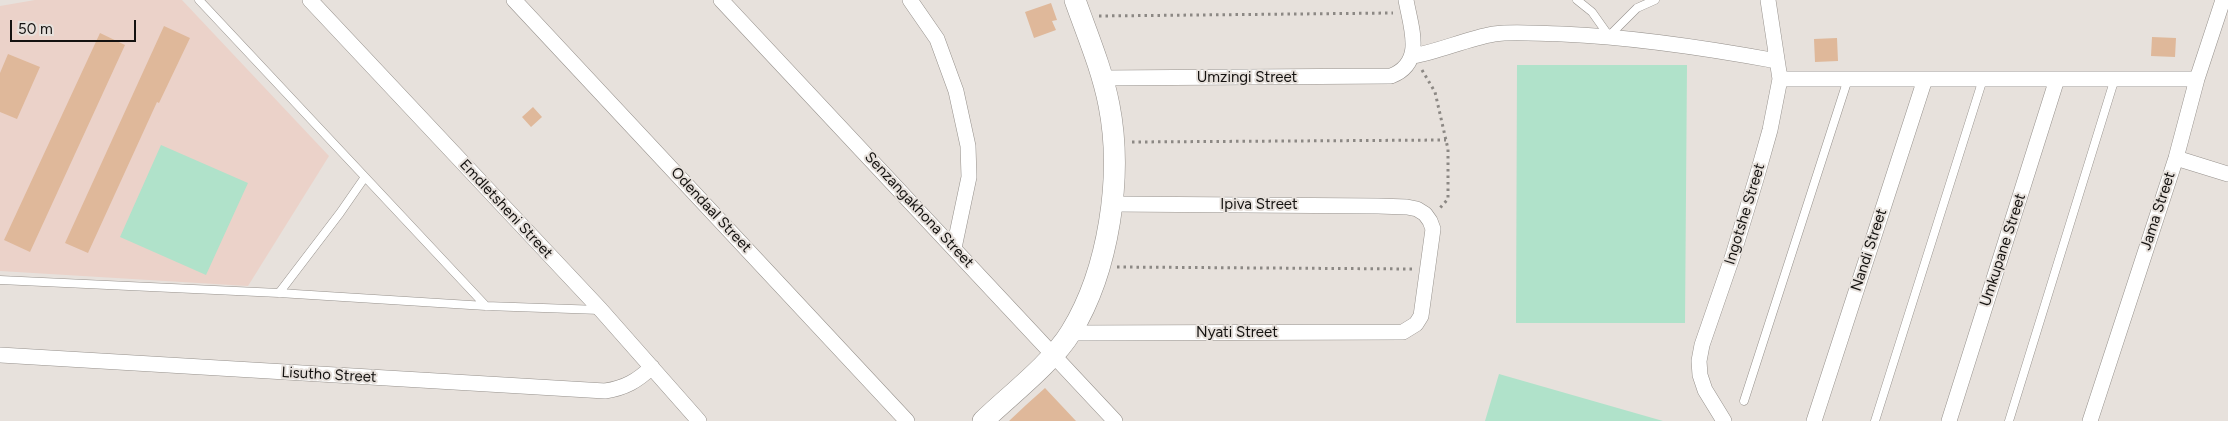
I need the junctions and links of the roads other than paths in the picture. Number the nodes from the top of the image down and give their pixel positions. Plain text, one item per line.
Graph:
1 (199, 0) edge
2 (310, 0) edge
3 (514, 0) edge
4 (721, 0) edge
5 (910, 0) edge
6 (1577, 0) edge
7 (1655, 0) edge
8 (1768, 0) edge
9 (2223, 0) edge
10 (1407, 7) edge
11 (1078, 8) edge
12 (1609, 36) junction
13 (1413, 56) junction
14 (1778, 61) junction
15 (1102, 78) junction
16 (2115, 78) junction
17 (1780, 79) junction
18 (1848, 79) junction
19 (1926, 79) junction
20 (1982, 79) junction
21 (2057, 79) junction
22 (2197, 79) junction
23 (2176, 158) junction
24 (2228, 174) edge
25 (365, 177) junction
26 (1112, 204) junction
27 (954, 248) junction
28 (0, 280) edge
29 (278, 293) junction
30 (486, 306) junction
31 (601, 310) junction
32 (1403, 332) joint
33 (1071, 333) junction
34 (1053, 354) junction
35 (0, 355) edge
36 (652, 368) junction
37 (1744, 400) dead end
38 (699, 421) edge
39 (907, 421) edge
40 (983, 421) edge
41 (1115, 421) edge
42 (1724, 421) edge
43 (1814, 421) edge
44 (1875, 421) edge
45 (1949, 421) edge
46 (2009, 421) edge
47 (2090, 421) edge

1 - 25 lane
2 - 31 street, Emdletsheni Street
3 - 39 street, Odendaal Street
4 - 27 street, Senzangakhona Street
5 - 27 street
6 - 12 lane
7 - 12 lane
8 - 14 street, Ingotshe Street
9 - 22 street, Jama Street
10 - 13 street
11 - 15 street
12 - 13 street
12 - 14 street
13 - 15 street, Umzingi Street
14 - 17 street, Ingotshe Street
15 - 26 street
16 - 21 street
16 - 22 street
16 - 46 lane
17 - 18 street
17 - 42 street, Ingotshe Street
18 - 19 street
18 - 37 lane
19 - 20 street
19 - 43 street, Nandi Street
20 - 21 street
20 - 44 lane
21 - 45 street, Umkupane Street
22 - 23 street, Jama Street
23 - 24 street
23 - 47 street, Jama Street
25 - 29 lane
25 - 30 lane
26 - 32 street, Ipiva Street
26 - 33 street
27 - 34 street, Senzangakhona Street
28 - 29 lane
29 - 30 lane
30 - 31 lane
31 - 36 street, Emdletsheni Street
32 - 33 street, Nyati Street
33 - 34 street
34 - 40 street
34 - 41 street, Senzangakhona Street
35 - 36 street, Lisutho Street
36 - 38 street, Emdletsheni Street

